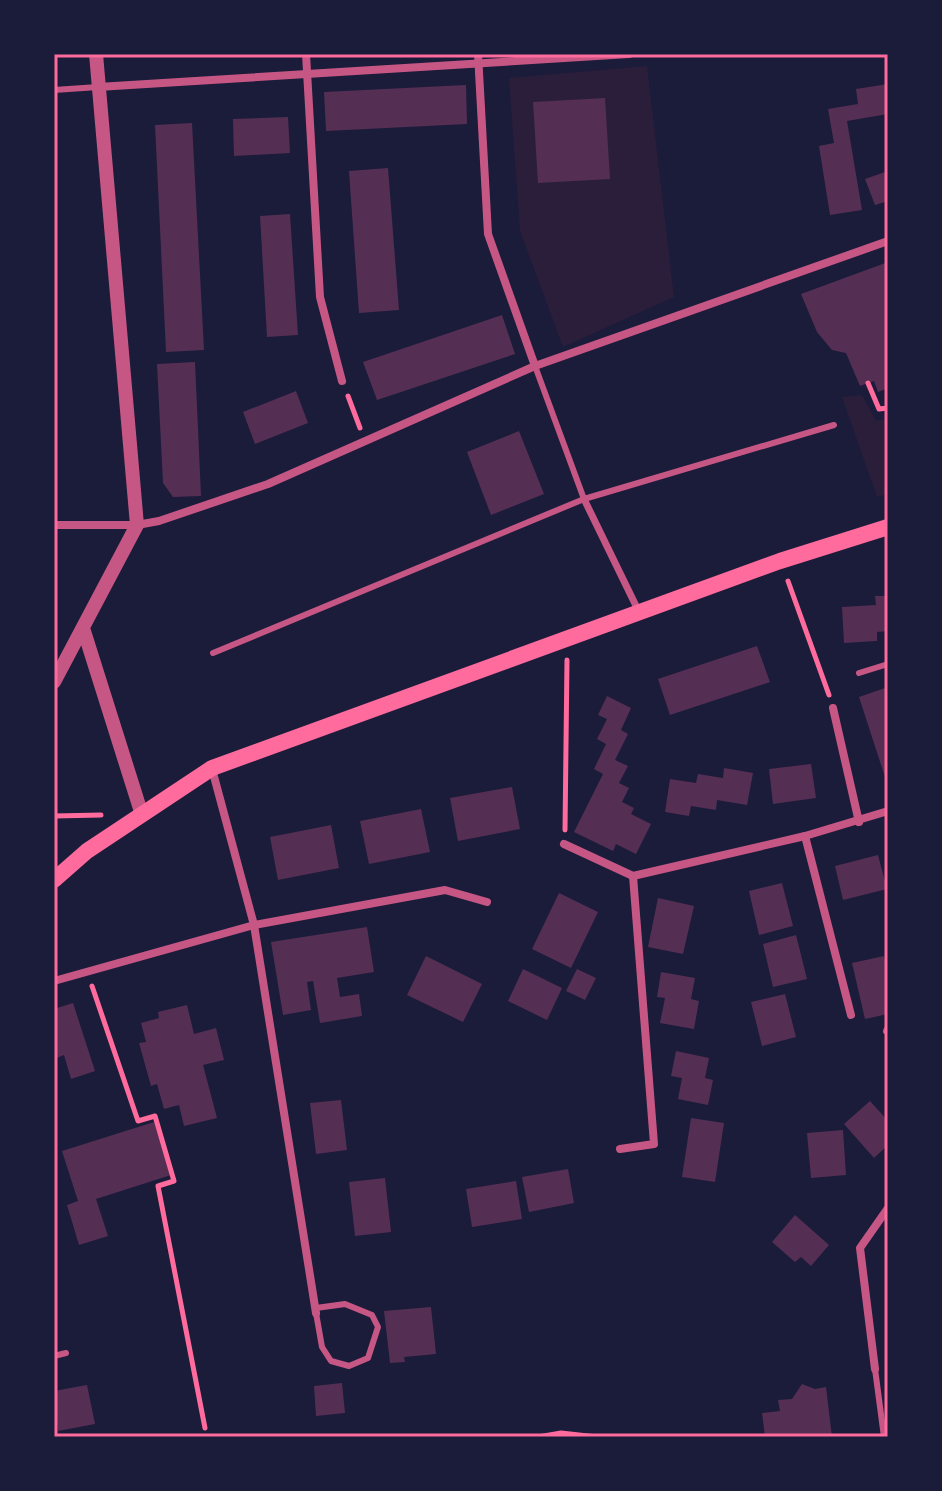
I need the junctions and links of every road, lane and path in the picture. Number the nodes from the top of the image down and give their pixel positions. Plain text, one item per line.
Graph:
1 (96, 54) edge
2 (306, 54) edge
3 (629, 54) edge
4 (478, 59) edge
5 (307, 74) junction
6 (98, 87) junction
7 (54, 90) edge
8 (888, 241) edge
9 (535, 366) junction
10 (342, 381) joint
11 (868, 383) dead end
12 (888, 408) edge
13 (834, 425) dead end
14 (365, 442) junction
15 (584, 499) junction
16 (54, 525) edge
17 (137, 525) junction
18 (888, 527) edge
19 (780, 561) junction
20 (640, 612) junction
21 (84, 631) junction
22 (567, 639) junction
23 (213, 653) dead end
24 (888, 664) edge
25 (859, 673) dead end
26 (54, 682) edge
27 (833, 708) joint
28 (212, 768) junction
29 (888, 811) edge
30 (142, 815) junction
31 (859, 822) junction
32 (805, 836) junction
33 (564, 844) joint
34 (633, 876) junction
35 (54, 880) edge
36 (487, 902) dead end
37 (254, 925) junction
38 (87, 971) junction
39 (54, 981) edge
40 (851, 1015) dead end
41 (620, 1149) dead end
42 (888, 1208) edge
43 (316, 1311) junction
44 (66, 1353) dead end
45 (54, 1356) edge
46 (875, 1369) joint
47 (205, 1428) dead end
48 (538, 1437) edge
49 (597, 1437) edge
50 (884, 1437) edge

1 - 6 street
2 - 5 street
3 - 4 street
4 - 5 street
4 - 9 street
5 - 6 street
5 - 10 street
6 - 7 lane
6 - 17 street
8 - 9 street
9 - 14 street
9 - 15 lane
10 - 14 path
11 - 12 path
13 - 15 lane
14 - 17 street
15 - 20 street
15 - 23 lane
16 - 17 street
17 - 21 street
18 - 19 main road
19 - 20 main road
19 - 27 path
20 - 22 main road
21 - 26 street
21 - 30 street
22 - 28 main road
22 - 33 path
24 - 25 lane
27 - 31 street
28 - 30 main road
28 - 37 street
29 - 31 street
30 - 35 main road
31 - 32 street
32 - 34 street
32 - 40 street
33 - 34 street
34 - 41 street
36 - 37 street
37 - 38 street
37 - 43 street
38 - 39 street
38 - 47 path
42 - 46 street
43 - 43 lane
44 - 45 lane
46 - 50 lane
48 - 49 path

